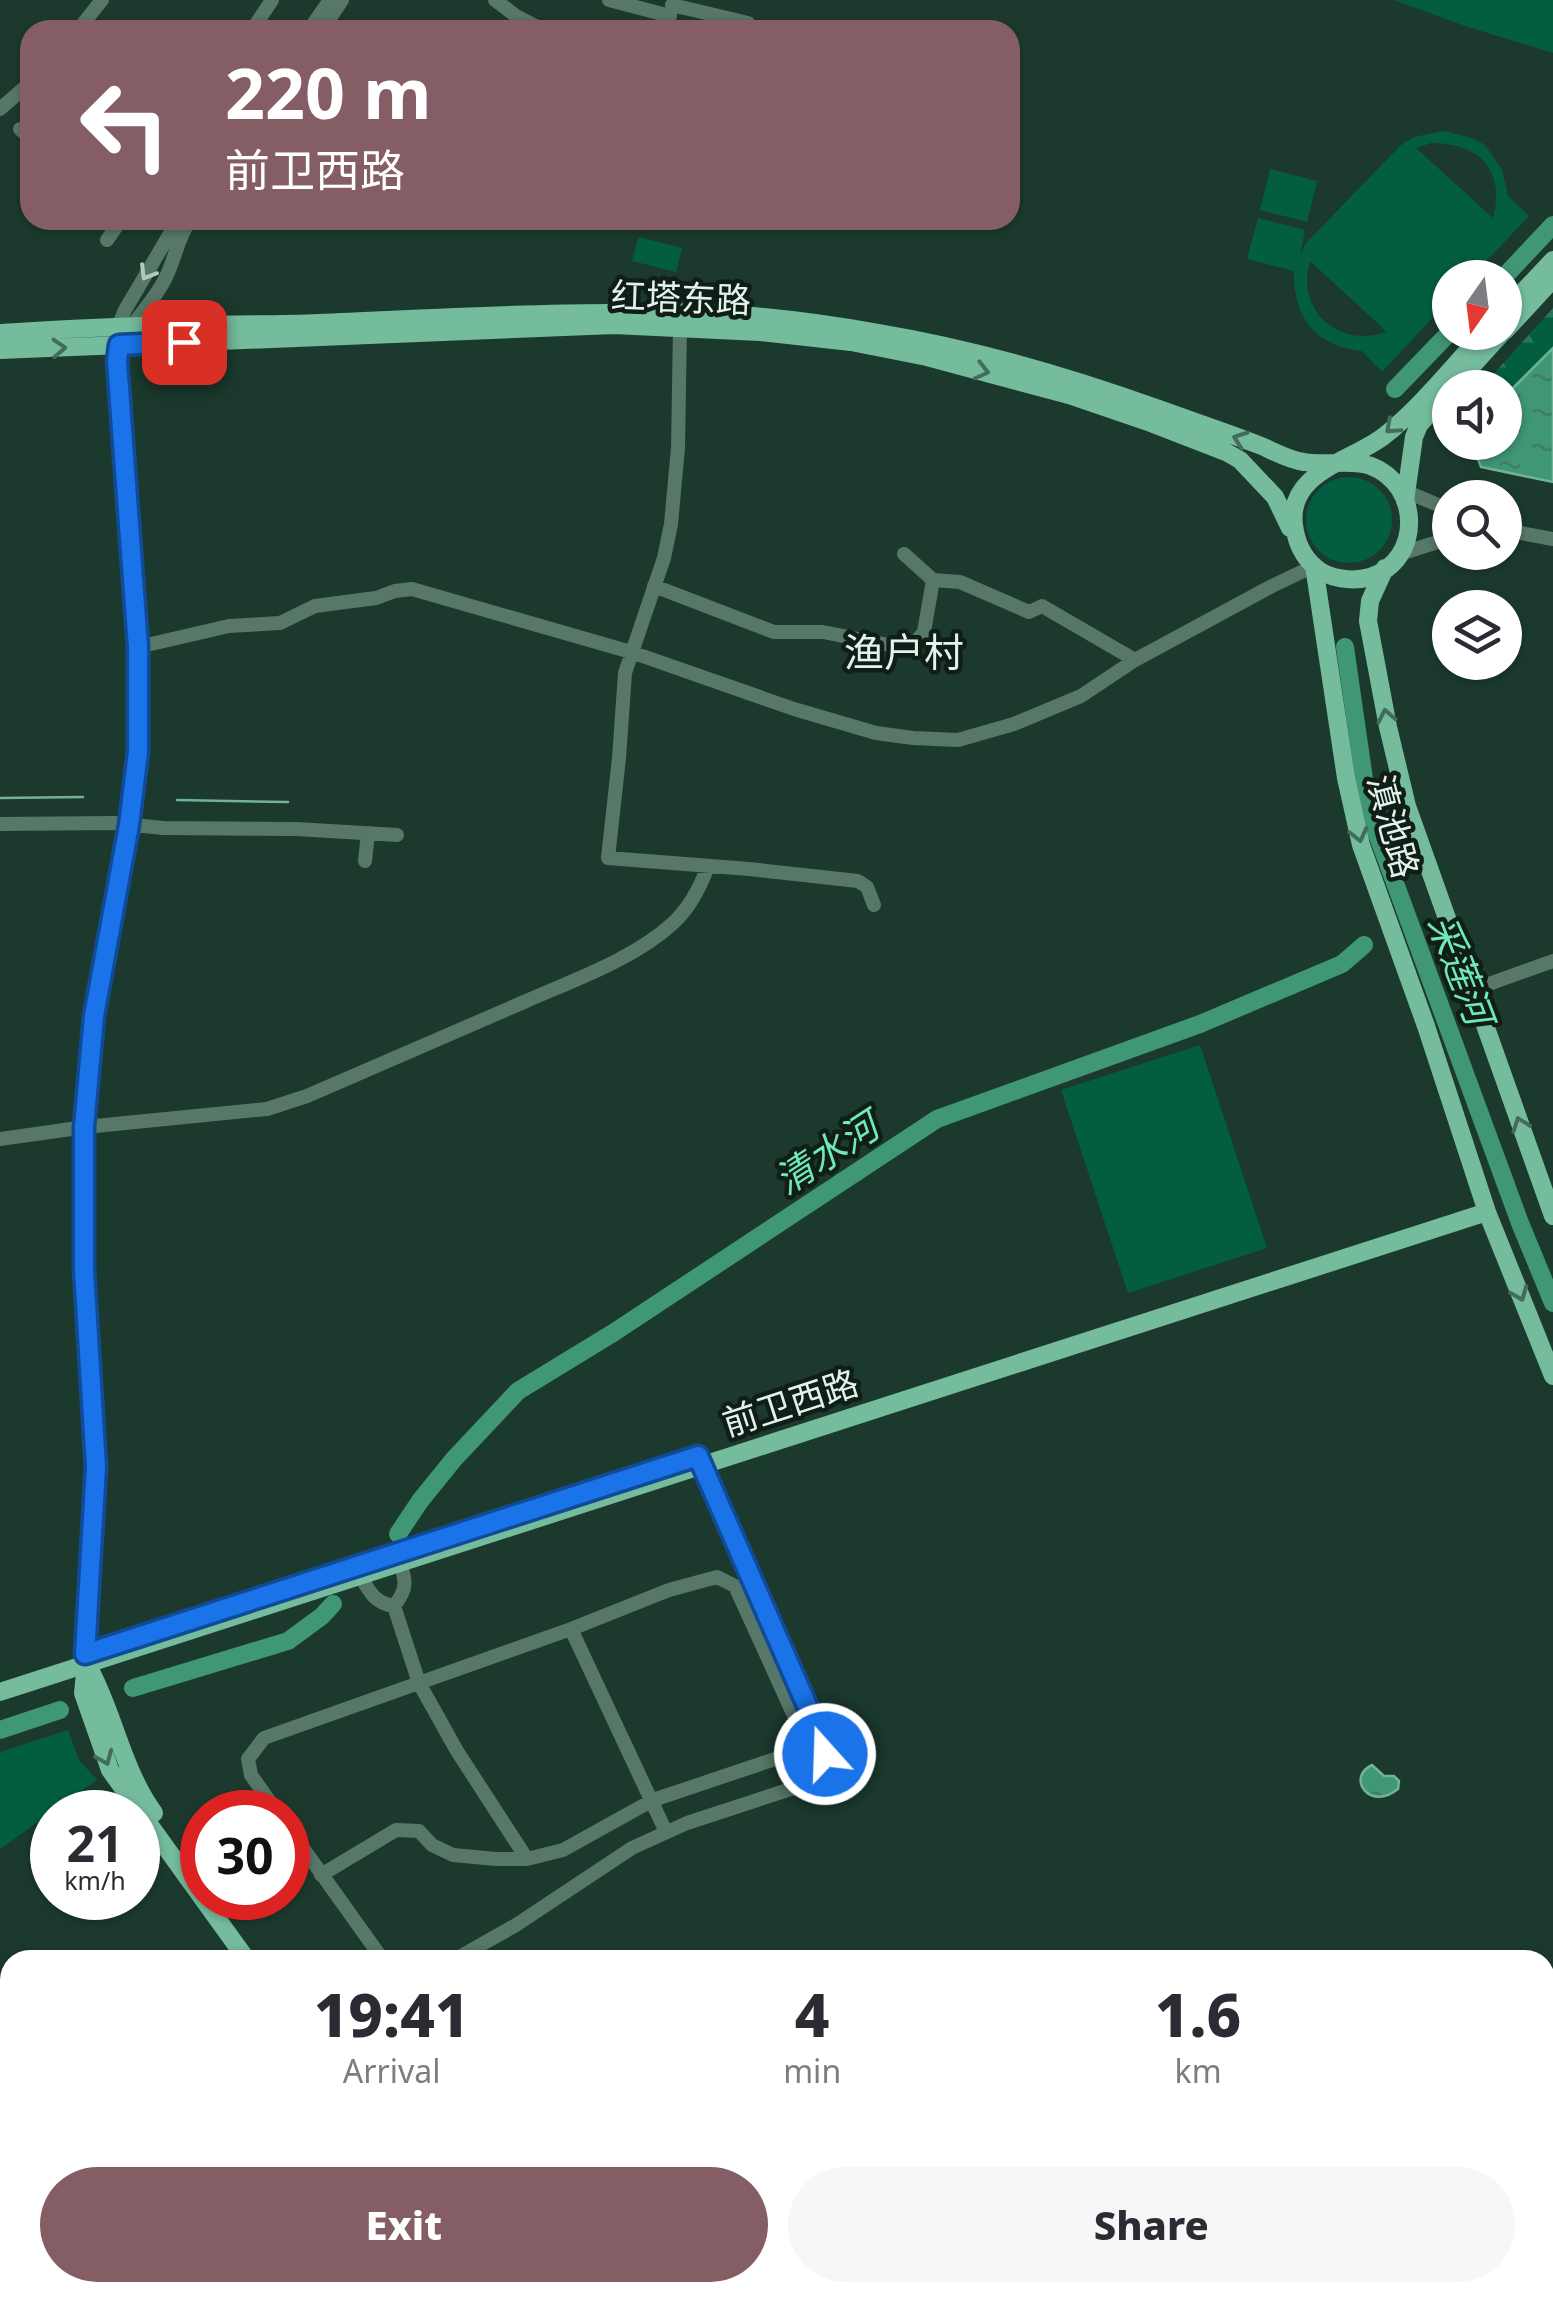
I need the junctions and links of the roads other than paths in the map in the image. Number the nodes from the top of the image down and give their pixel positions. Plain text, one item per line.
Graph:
1 (102, 0) edge
2 (495, 0) edge
3 (522, 0) edge
4 (609, 0) edge
5 (335, 1) edge
6 (671, 13) edge
7 (516, 16) junction
8 (86, 20) edge
9 (318, 20) edge
10 (523, 20) edge
11 (725, 20) edge
12 (20, 92) edge
13 (0, 109) edge
14 (114, 230) edge
15 (172, 230) edge
16 (183, 230) edge
17 (107, 240) dead end
18 (1553, 260) edge
19 (1553, 278) edge
20 (1522, 293) edge
21 (1522, 312) edge
22 (680, 326) junction
23 (0, 333) edge
24 (123, 333) junction
25 (0, 350) edge
26 (1468, 350) edge
27 (1487, 350) edge
28 (1469, 370) edge
29 (1432, 410) edge
30 (1410, 462) junction
31 (1333, 465) junction
32 (1403, 494) junction
33 (1432, 500) edge
34 (1432, 501) edge
35 (1522, 533) edge
36 (1553, 539) edge
37 (1296, 542) junction
38 (1432, 544) edge
39 (1403, 553) junction
40 (904, 554) dead end
41 (1314, 566) junction
42 (1385, 567) junction
43 (934, 580) junction
44 (654, 586) junction
45 (138, 647) junction
46 (631, 652) junction
47 (1135, 660) junction
48 (0, 824) edge
49 (129, 825) junction
50 (368, 834) junction
51 (397, 835) dead end
52 (366, 861) dead end
53 (708, 866) junction
54 (874, 905) dead end
55 (1553, 961) edge
56 (1472, 990) junction
57 (84, 1127) junction
58 (0, 1139) edge
59 (1485, 1207) junction
60 (1553, 1216) edge
61 (1553, 1376) edge
62 (700, 1461) junction
63 (398, 1559) junction
64 (359, 1572) junction
65 (394, 1606) junction
66 (571, 1629) junction
67 (86, 1659) junction
68 (0, 1681) edge
69 (419, 1683) junction
70 (0, 1692) edge
71 (262, 1790) edge
72 (653, 1800) junction
73 (666, 1832) junction
74 (180, 1849) edge
75 (527, 1859) junction
76 (310, 1860) edge
77 (321, 1876) junction
78 (232, 1920) edge
79 (240, 1950) edge
80 (254, 1950) edge
81 (375, 1950) edge
82 (472, 1950) edge

1 - 8 street
2 - 7 street
3 - 7 street
4 - 6 street
5 - 9 street
6 - 11 street
7 - 10 street
12 - 13 street
14 - 17 street
15 -> 24 street
16 - 24 street
18 - 20 main road
19 - 21 main road
22 - 24 main road, 红塔东路
22 -> 37 main road, 红塔东路
22 - 44 street
23 - 24 main road, 红塔东路
25 -> 24 main road, 红塔东路
31 -> 24 main road, 红塔东路
24 - 45 street
26 -> 31 main road
27 - 28 main road
29 - 30 main road
30 - 32 main road
30 - 33 street
31 - 32 main road
31 - 37 main road
32 - 34 street
32 - 39 main road
35 - 36 street
37 - 41 main road
38 - 39 street
39 - 42 main road
40 - 43 street
41 - 42 main road
41 - 47 street
41 -> 59 main road, 滇池路
56 -> 42 main road, 滇池路
43 - 44 street
43 - 47 street
44 - 46 street
45 - 46 street
45 - 49 street
46 - 47 street
46 - 53 street
48 - 49 street
49 - 50 street
49 - 57 street
50 - 51 street
50 - 52 street
53 - 54 street
53 - 57 street
55 - 56 street
60 -> 56 main road, 滇池路
57 - 58 street
57 - 67 street
59 -> 61 main road, 滇池路
59 - 62 main road, 前卫西路
62 - 63 main road, 前卫西路
62 - 73 street
63 - 64 main road, 前卫西路
63 - 65 street
64 - 65 street
64 - 67 main road, 前卫西路
65 - 69 street
66 - 69 street
66 - 72 street
66 - 72 street
67 - 68 main road, 前卫西路
67 - 70 main road, 前卫西路
67 - 74 main road
67 -> 79 main road
69 - 71 street
69 - 75 street
72 - 73 street
72 - 75 street
73 - 82 street
75 - 77 street
76 - 77 street
77 - 81 street
78 - 80 main road

